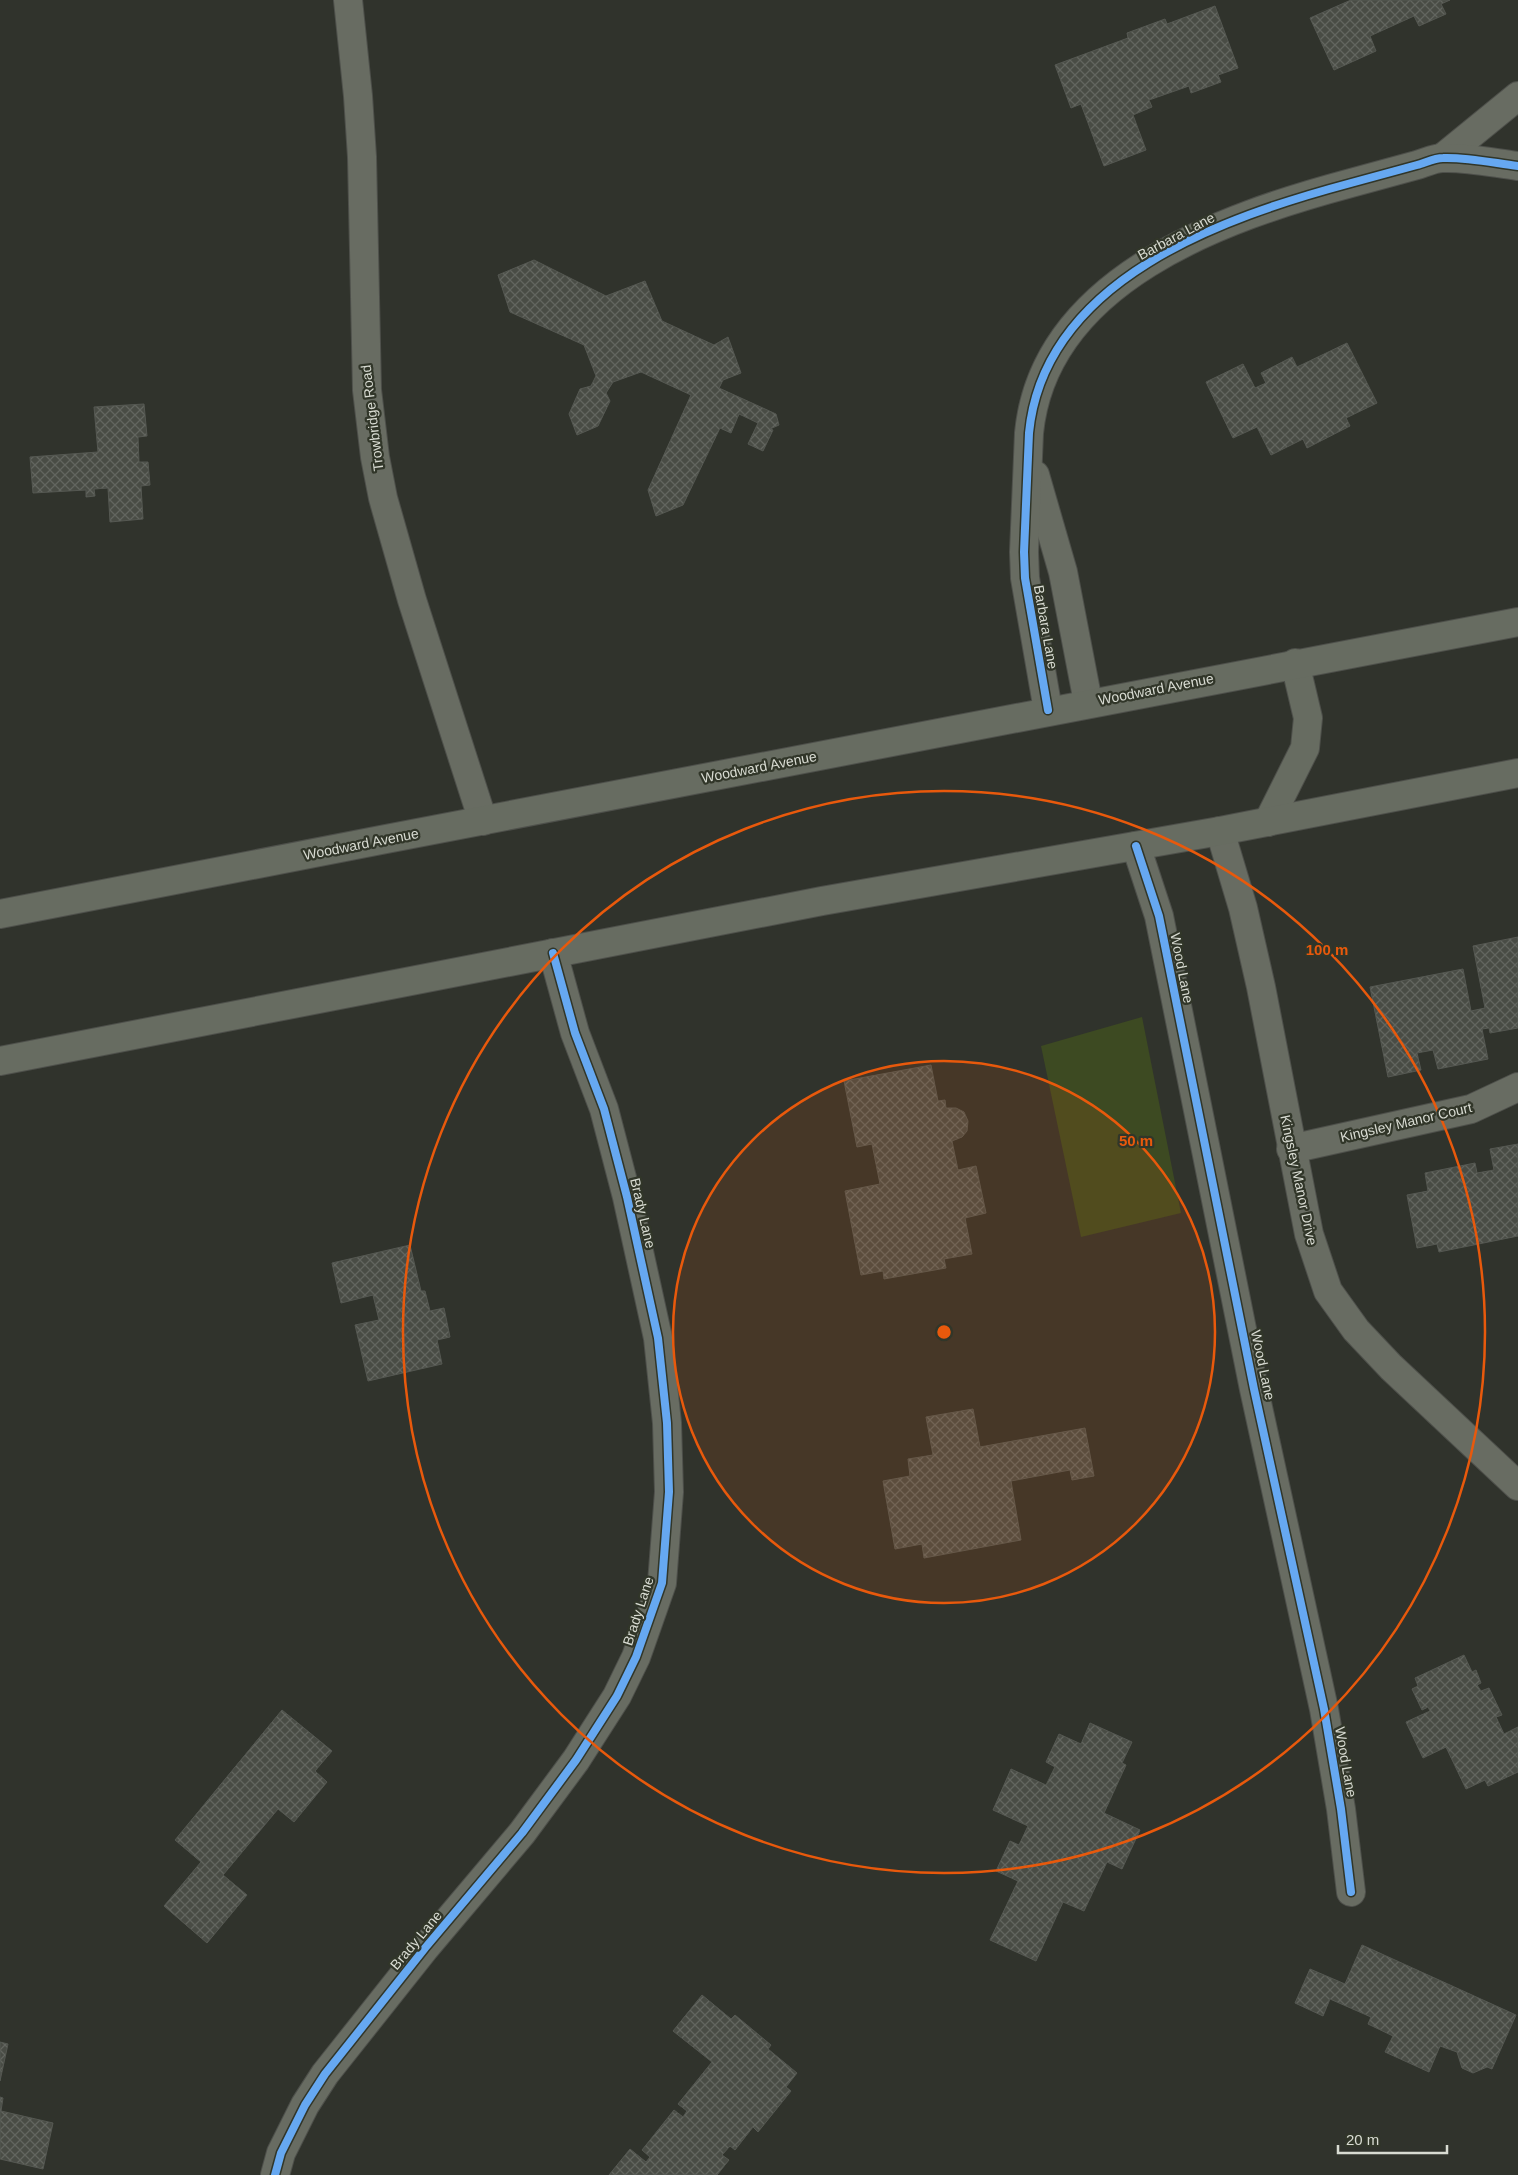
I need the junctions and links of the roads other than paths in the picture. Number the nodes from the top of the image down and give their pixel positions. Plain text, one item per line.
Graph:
1 (348, 0) edge
2 (1518, 96) edge
3 (1442, 158) junction
4 (1518, 166) edge
5 (1029, 452) junction
6 (1518, 622) edge
7 (1295, 663) junction
8 (1088, 702) junction
9 (1048, 710) junction
10 (1518, 773) edge
11 (483, 820) junction
12 (1268, 822) junction
13 (1220, 831) junction
14 (1136, 846) junction
15 (0, 914) edge
16 (553, 953) junction
17 (0, 1061) edge
18 (1518, 1087) edge
19 (1291, 1148) junction
20 (1518, 1486) edge
21 (1351, 1892) dead end
22 (275, 2175) edge

1 - 11 street, Trowbridge Road
2 - 3 street, Barbara Lane
3 - 4 street, Barbara Lane
3 - 5 street, Barbara Lane
5 - 8 street, Barbara Lane
5 - 9 street, Barbara Lane
6 - 7 main road, Woodward Avenue
7 - 8 main road, Woodward Avenue
7 - 12 main road
8 - 9 main road, Woodward Avenue
9 - 11 main road, Woodward Avenue
10 - 12 main road
11 - 15 main road, Woodward Avenue
12 - 13 main road
13 - 14 main road
13 - 19 street, Kingsley Manor Drive
14 - 16 main road
14 - 21 street, Wood Lane
16 - 17 main road
16 - 22 street, Brady Lane
18 - 19 street, Kingsley Manor Court
19 - 20 street, Kingsley Manor Drive

